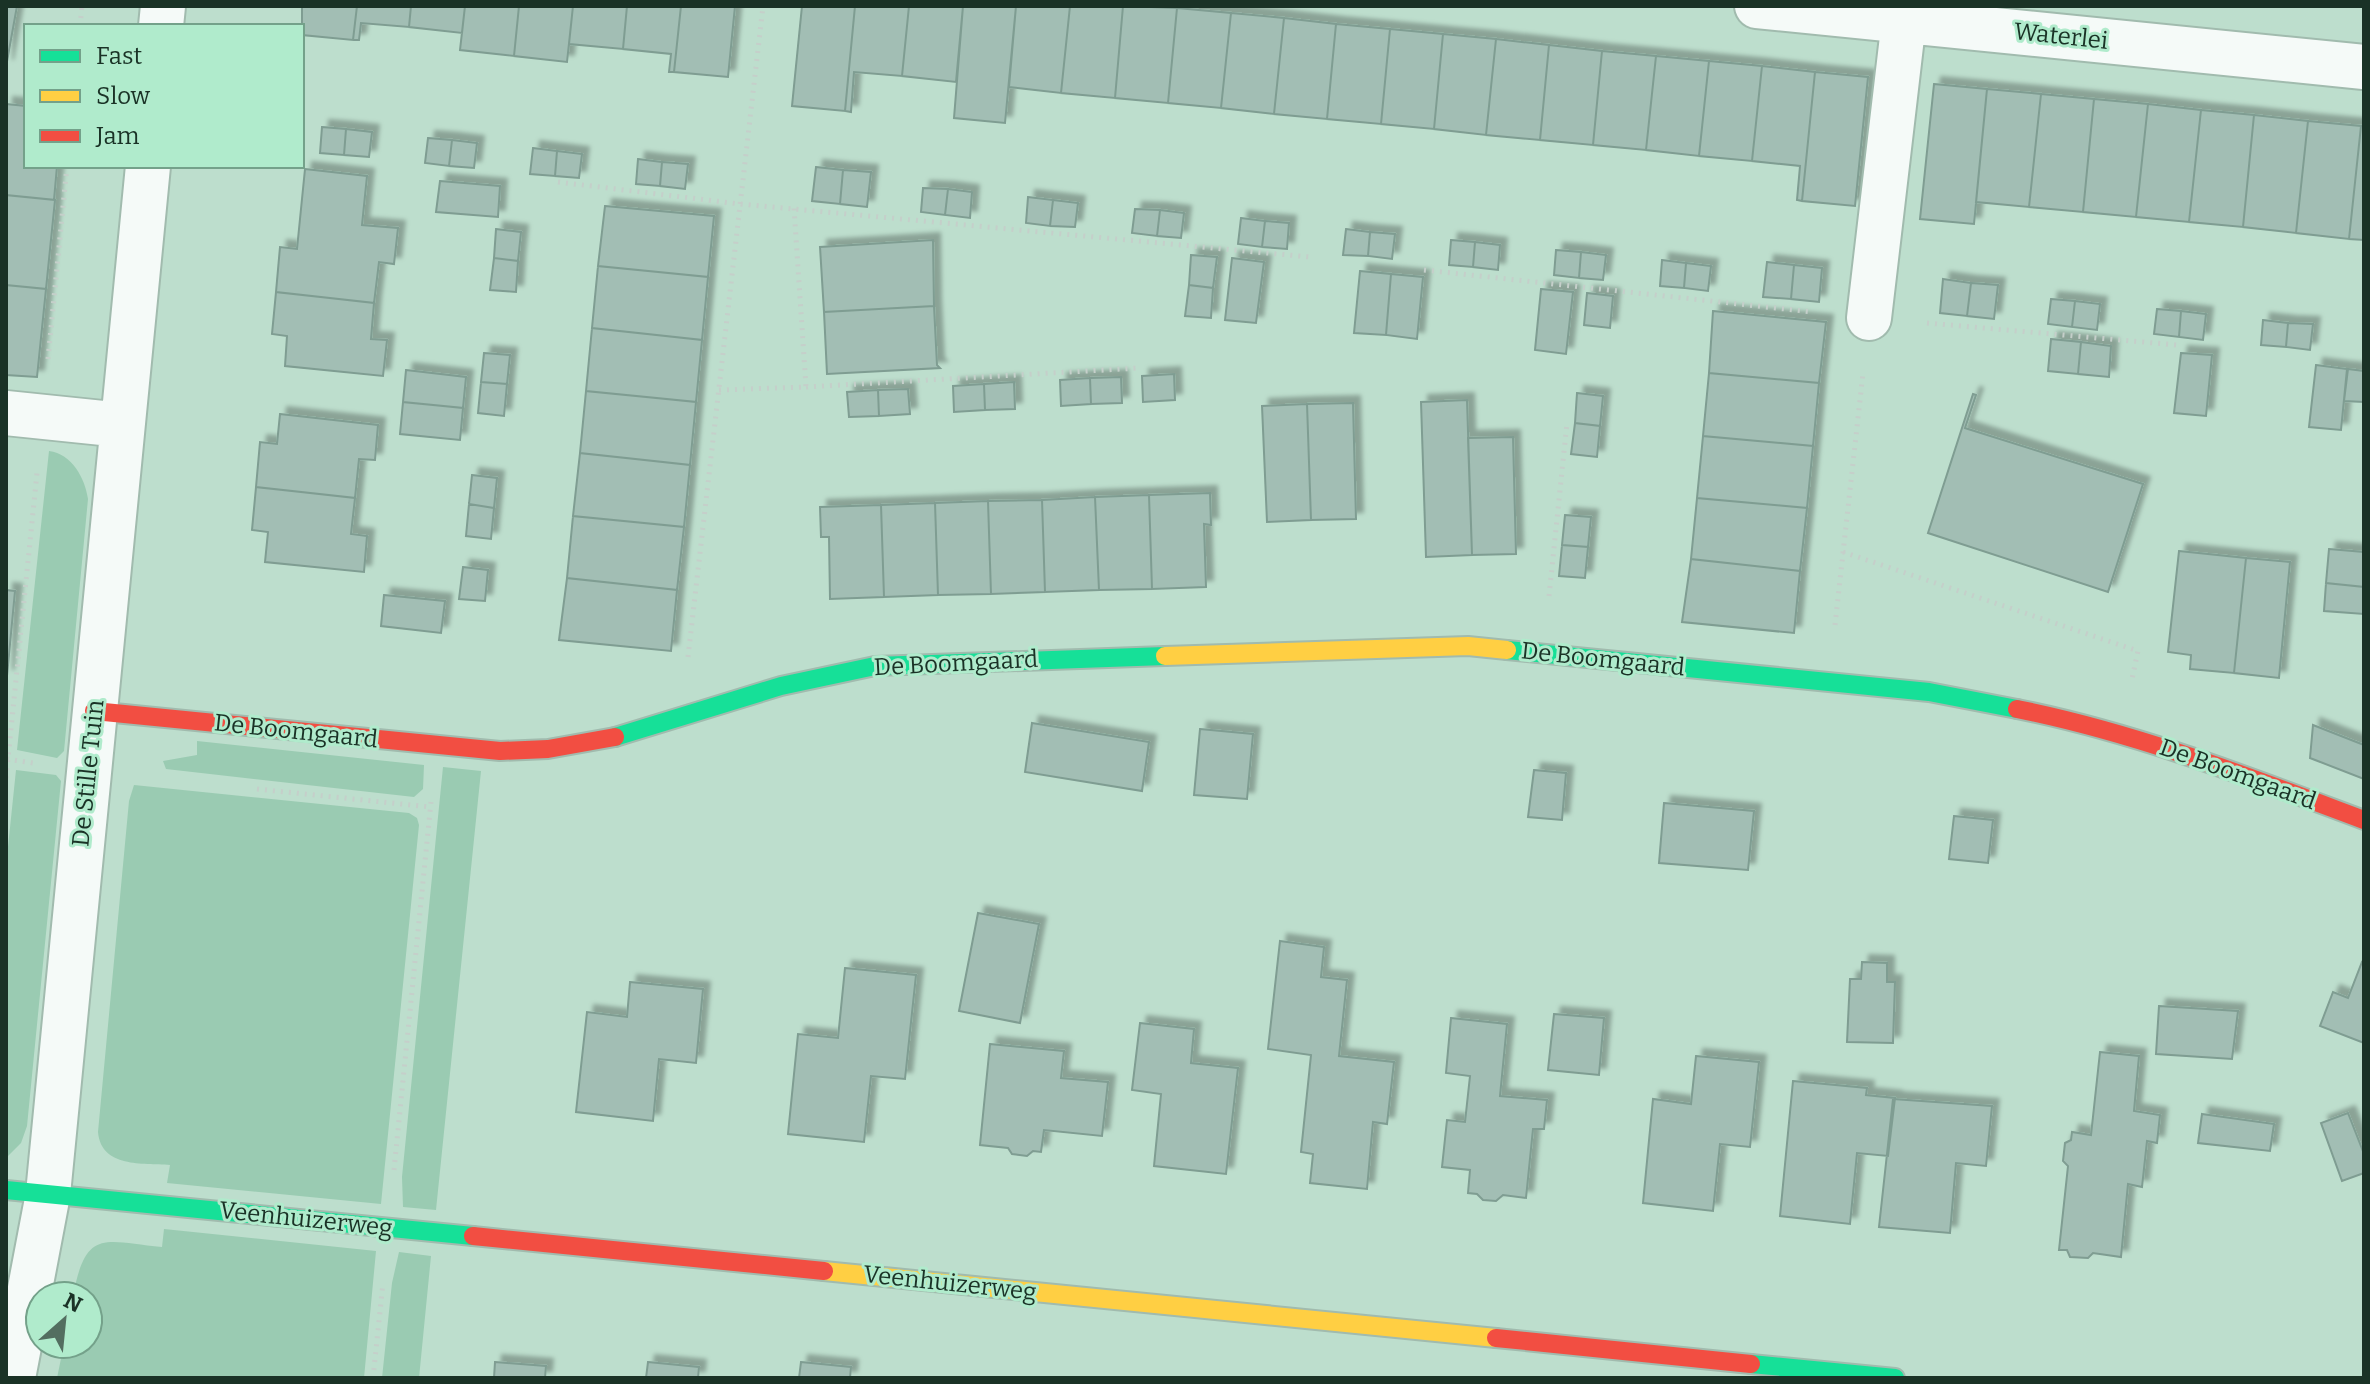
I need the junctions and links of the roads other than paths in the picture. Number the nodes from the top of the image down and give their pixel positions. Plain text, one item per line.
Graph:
1 (1757, 6) edge
2 (1904, 20) junction
3 (2364, 67) edge
4 (148, 168) edge
5 (1869, 318) road end
6 (6, 413) edge
7 (122, 425) junction
8 (94, 711) junction
9 (2364, 820) edge
10 (6, 1190) edge
11 (48, 1194) junction
12 (13, 1378) edge
13 (1895, 1378) edge

1 - 2 street, Waterlei
2 - 3 street, Waterlei
2 - 5 street
4 - 7 street, De Stille Tuin
6 - 7 street
7 - 8 street, De Stille Tuin
8 - 9 street, De Boomgaard
8 - 11 street, De Stille Tuin
10 - 11 street, Veenhuizerweg
11 - 12 street, De Stille Tuin
11 - 13 street, Veenhuizerweg

